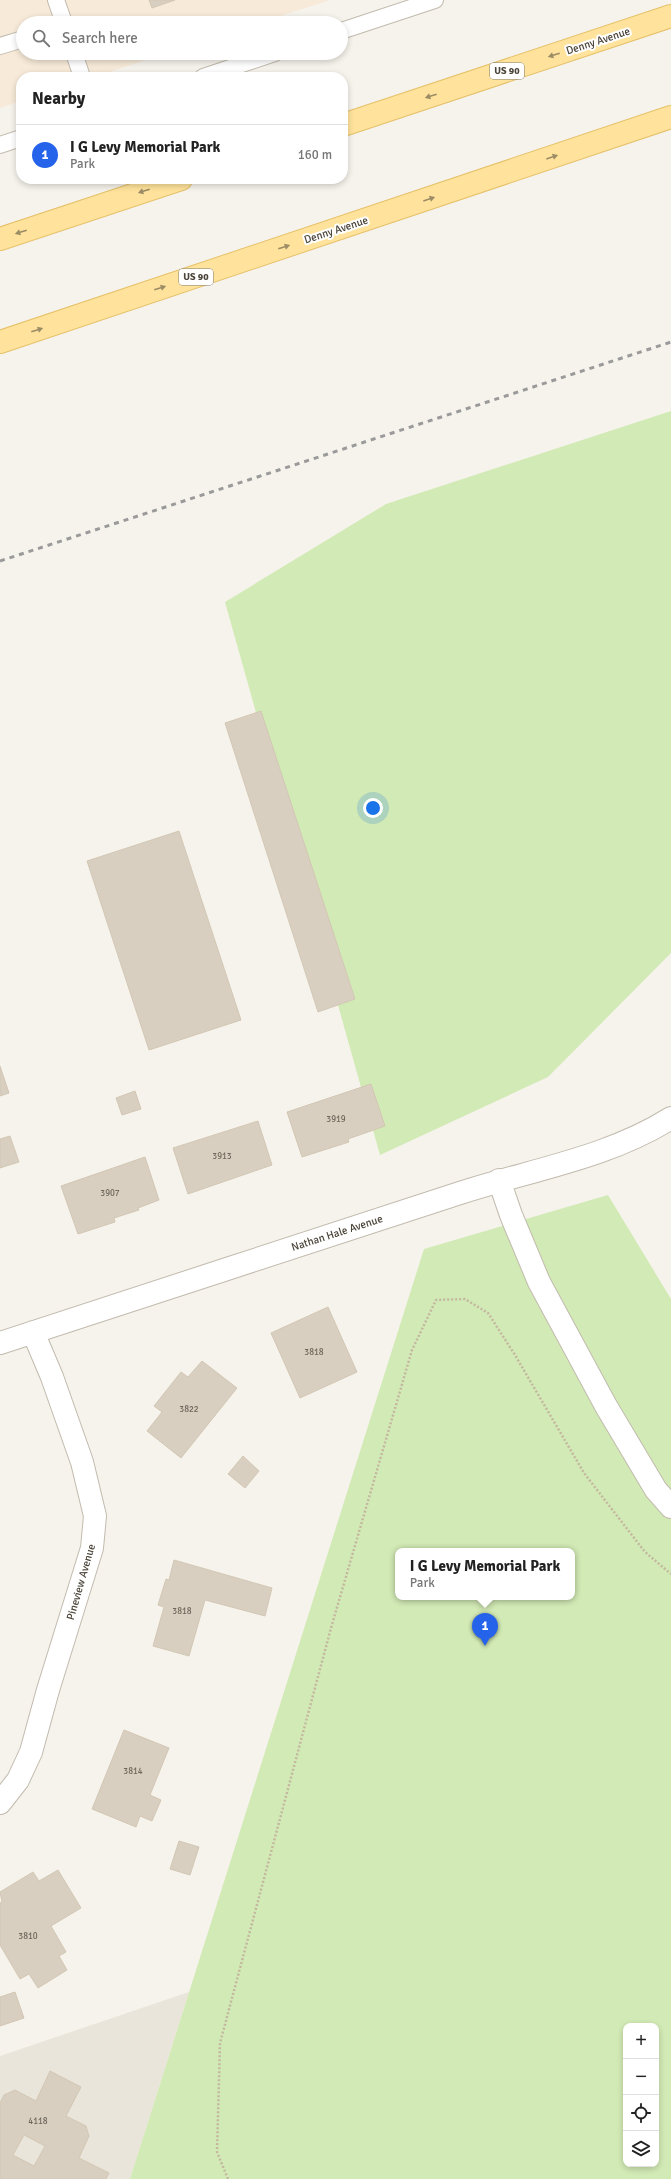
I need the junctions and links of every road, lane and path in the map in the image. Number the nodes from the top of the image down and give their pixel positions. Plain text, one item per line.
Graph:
1 (56, 0) edge
2 (435, 0) edge
3 (416, 3) edge
4 (62, 16) edge
5 (671, 16) edge
6 (348, 28) edge
7 (16, 41) edge
8 (0, 46) edge
9 (76, 60) edge
10 (254, 60) edge
11 (80, 72) edge
12 (218, 72) edge
13 (671, 117) edge
14 (348, 123) edge
15 (16, 140) edge
16 (0, 145) edge
17 (166, 184) edge
18 (0, 239) edge
19 (0, 342) edge
20 (671, 1118) edge
21 (499, 1180) junction
22 (33, 1332) junction
23 (0, 1343) edge
24 (671, 1507) edge
25 (671, 1574) edge
26 (0, 1803) edge
27 (228, 2179) edge

1 - 4 lane
2 - 3 lane
3 - 6 lane
5 -> 14 main road, Denny Avenue / US 90
7 - 8 lane
9 - 11 lane
10 - 12 lane
19 -> 13 main road, Denny Avenue / US 90
15 - 16 lane
17 -> 18 main road
20 - 21 street, Nathan Hale Avenue
21 - 22 street, Nathan Hale Avenue
21 - 24 street
22 - 23 street, Nathan Hale Avenue
22 - 26 street, Pineview Avenue
25 - 27 path

